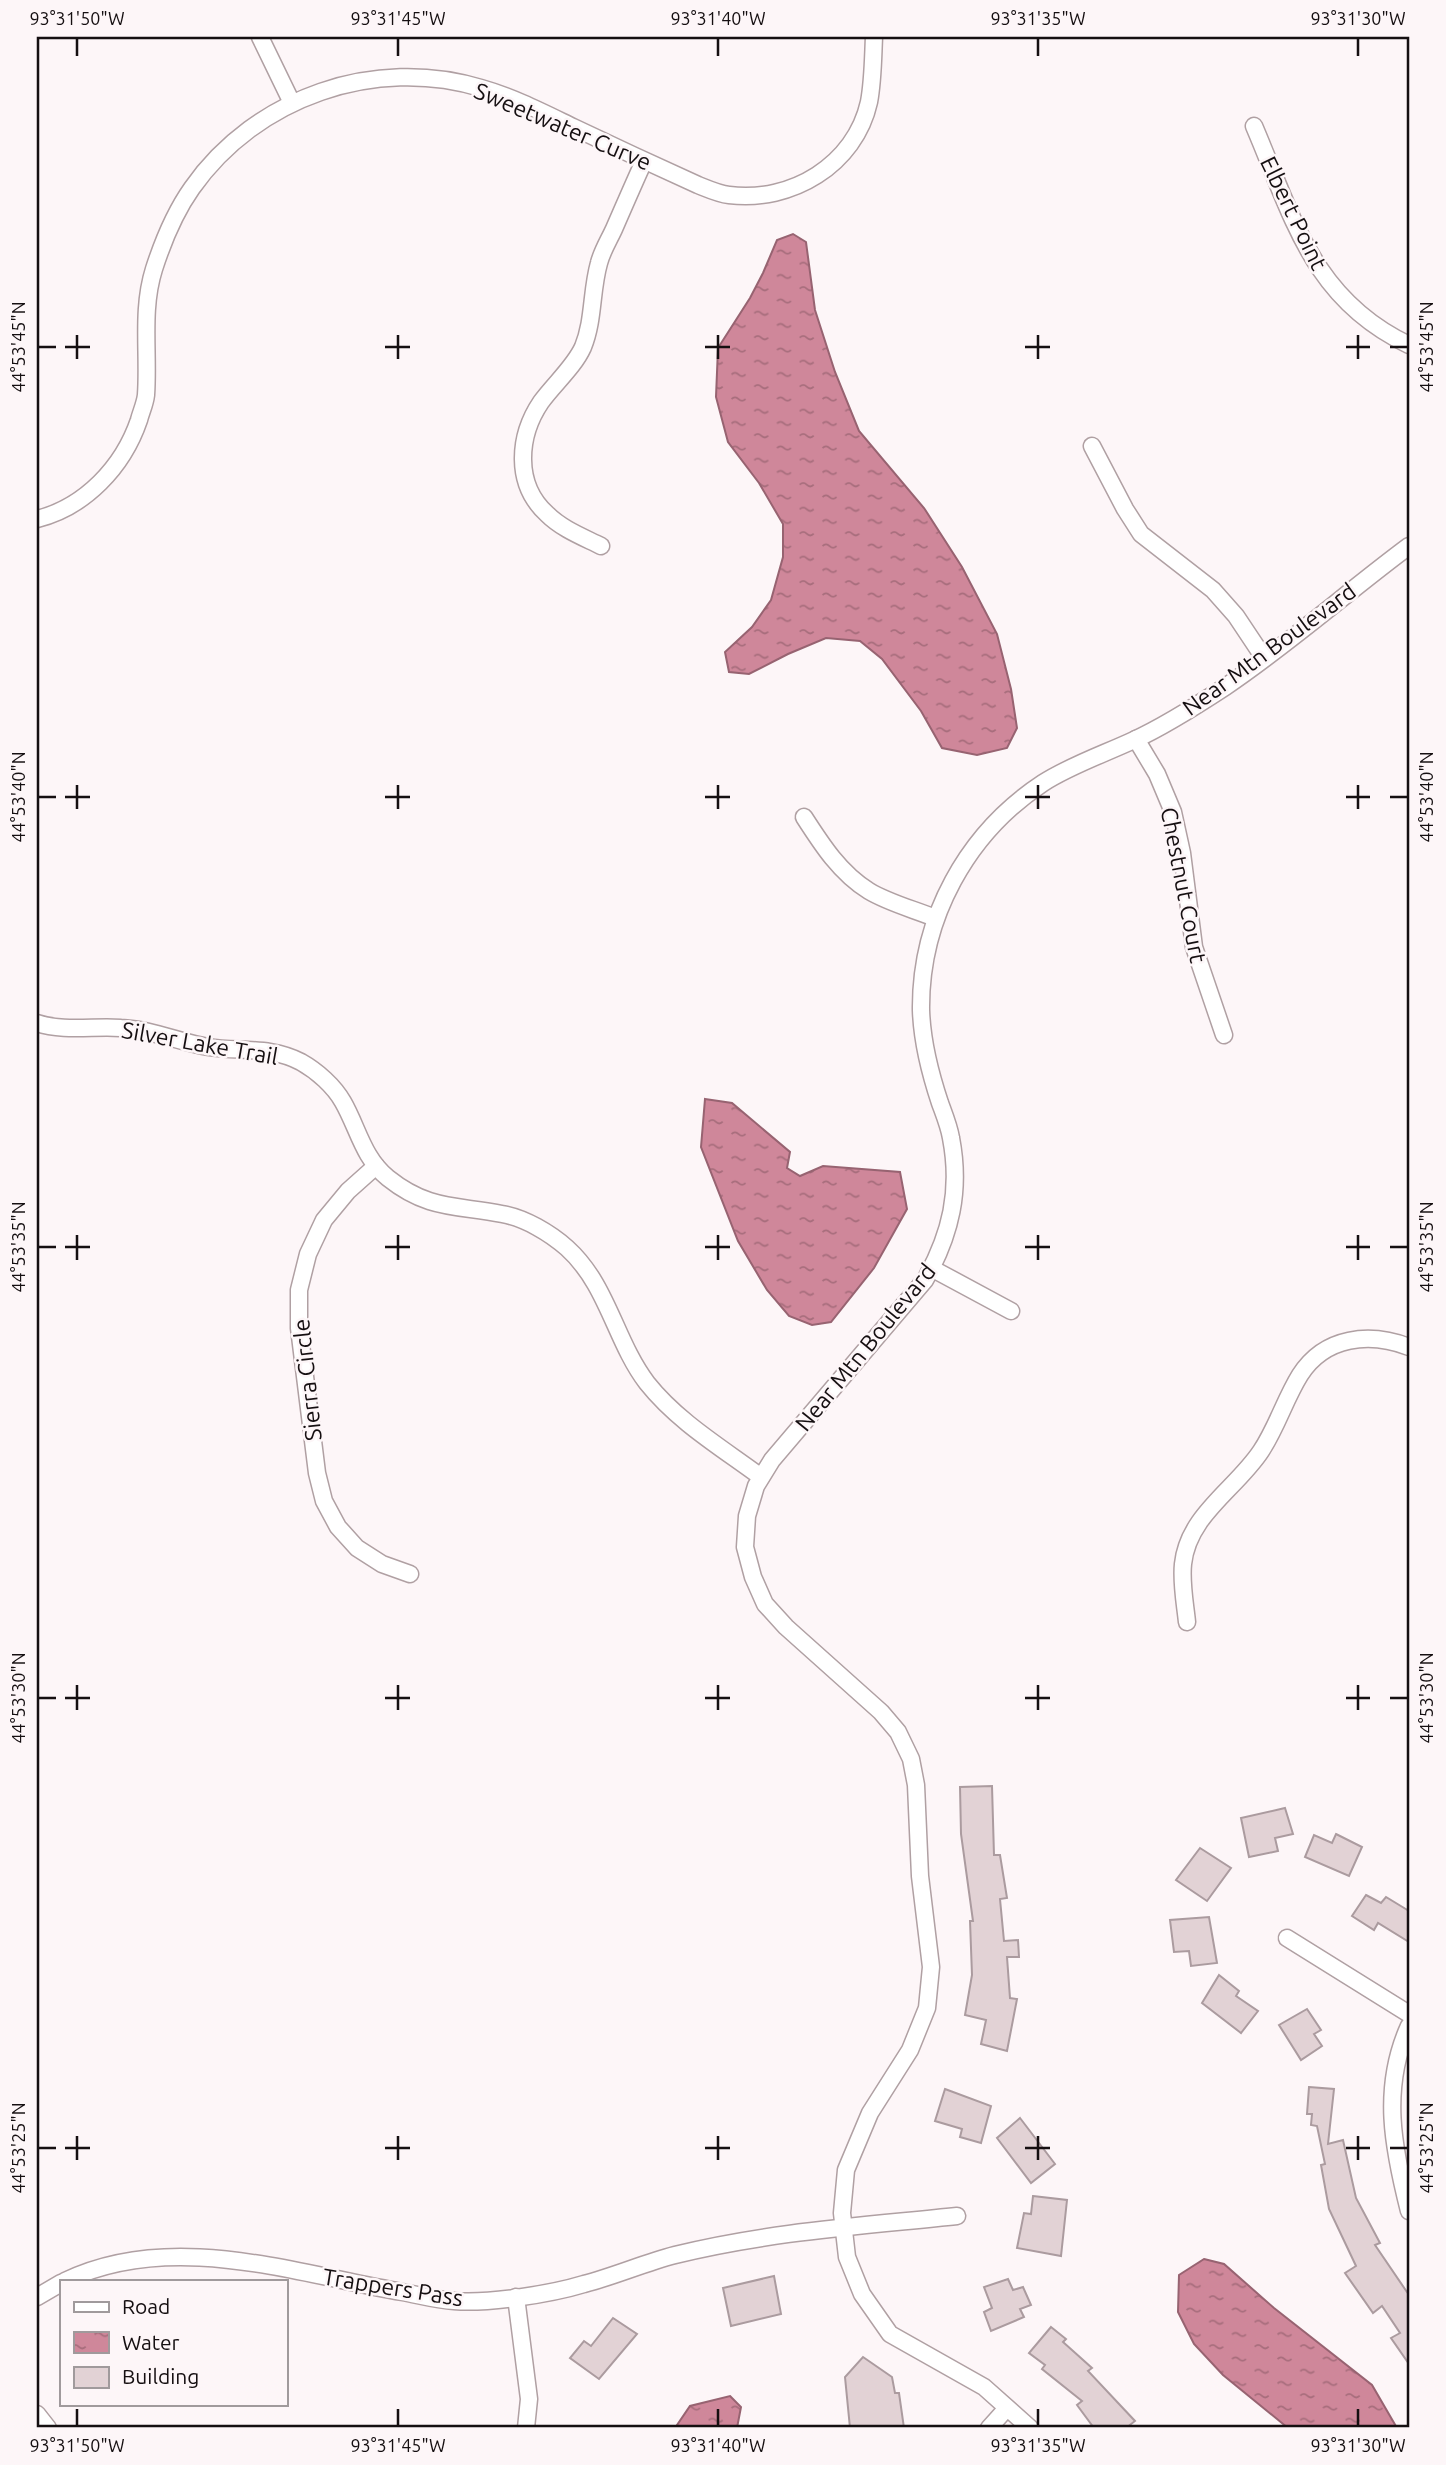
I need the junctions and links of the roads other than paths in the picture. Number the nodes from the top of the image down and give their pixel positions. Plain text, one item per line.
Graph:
1 (260, 37) edge
2 (874, 37) edge
3 (292, 103) junction
4 (1254, 126) dead end
5 (644, 161) junction
6 (1409, 345) edge
7 (1092, 446) dead end
8 (37, 519) edge
9 (601, 546) dead end
10 (1409, 546) edge
11 (1264, 658) junction
12 (1136, 739) junction
13 (804, 817) dead end
14 (935, 918) junction
15 (37, 1023) edge
16 (1224, 1035) dead end
17 (376, 1166) junction
18 (931, 1268) junction
19 (1011, 1311) dead end
20 (1409, 1348) edge
21 (761, 1476) junction
22 (410, 1574) dead end
23 (1187, 1622) dead end
24 (1287, 1938) dead end
25 (1409, 2014) edge
26 (1409, 2026) edge
27 (1409, 2211) edge
28 (957, 2216) dead end
29 (843, 2228) junction
30 (67, 2280) edge
31 (60, 2284) edge
32 (37, 2297) edge
33 (516, 2297) junction
34 (1007, 2408) junction
35 (37, 2414) edge
36 (48, 2428) edge
37 (526, 2428) edge
38 (989, 2428) edge
39 (1030, 2428) edge

1 - 3 street
2 - 5 street, Sweetwater Curve
3 - 5 street, Sweetwater Curve
3 - 8 street, Sweetwater Curve
4 - 6 street, Elbert Point
5 - 9 street
7 - 11 street
10 - 11 street, Near Mtn Boulevard
11 - 12 street, Near Mtn Boulevard
12 - 14 street, Near Mtn Boulevard
12 - 16 street, Chestnut Court
13 - 14 street
14 - 18 street, Near Mtn Boulevard
15 - 17 street, Silver Lake Trail
17 - 21 street, Silver Lake Trail
17 - 22 street, Sierra Circle
18 - 19 street
18 - 21 street, Near Mtn Boulevard
20 - 23 street
21 - 29 street, Near Mtn Boulevard
24 - 25 street
26 - 27 street
28 - 29 street, Trappers Pass
29 - 33 street, Trappers Pass
29 - 34 street, Near Mtn Boulevard
30 - 33 street, Trappers Pass
31 - 32 street, Trappers Pass
33 - 37 street
34 - 38 street
34 - 39 street, Near Mtn Boulevard
35 - 36 street

